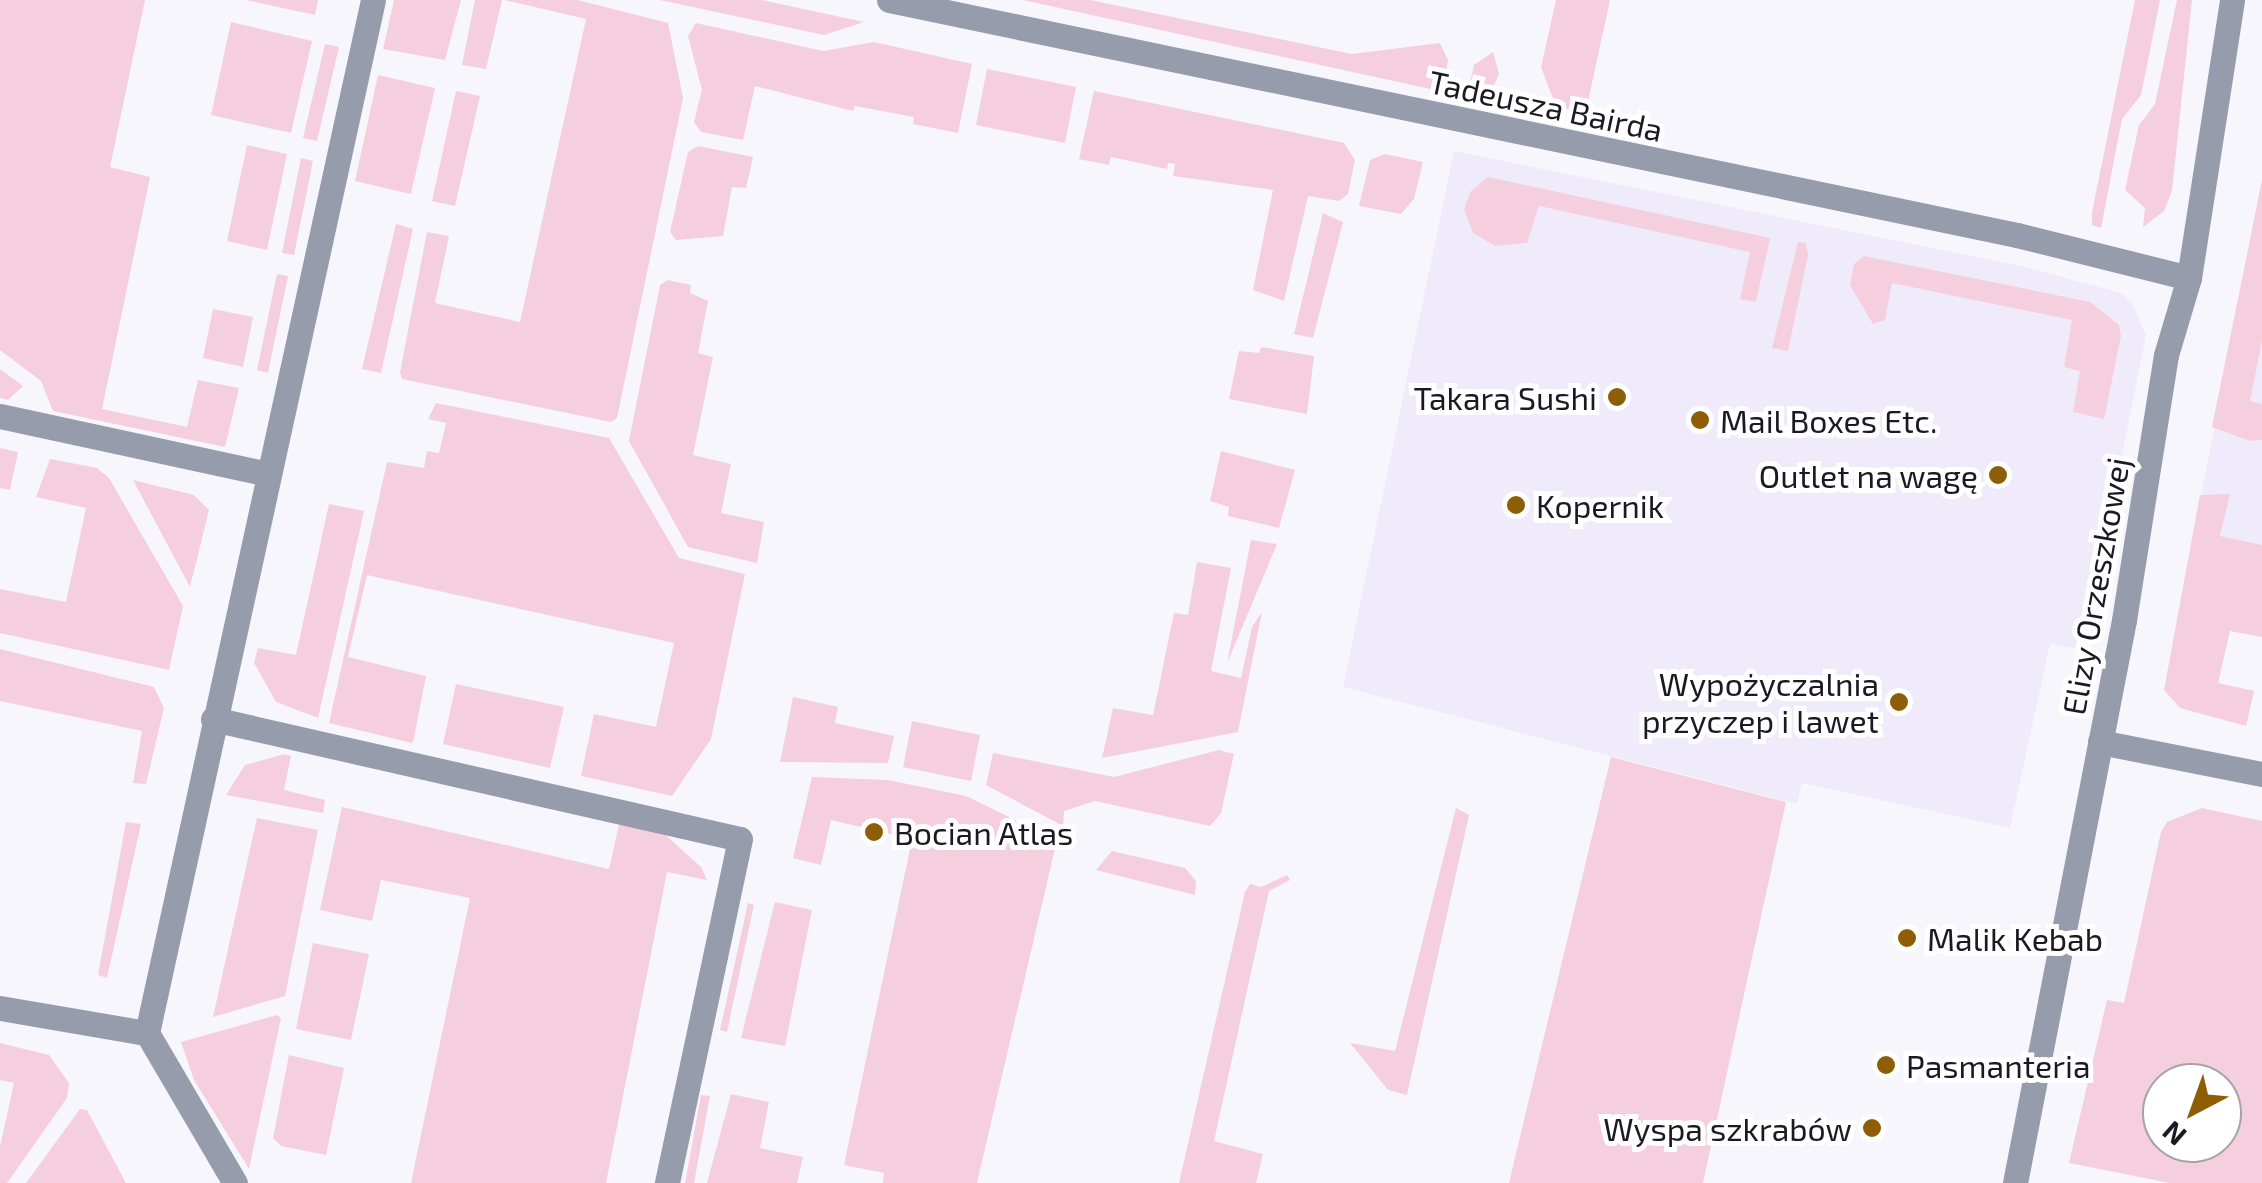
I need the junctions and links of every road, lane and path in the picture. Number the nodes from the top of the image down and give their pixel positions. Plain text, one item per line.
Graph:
1 (373, 0) edge
2 (889, 0) edge
3 (2232, 0) edge
4 (2189, 278) junction
5 (0, 416) edge
6 (268, 474) junction
7 (213, 720) junction
8 (2100, 742) junction
9 (2262, 774) edge
10 (0, 1008) edge
11 (146, 1033) junction
12 (234, 1183) edge
13 (667, 1183) edge
14 (2015, 1183) edge

1 - 6 street
2 - 4 street, Tadeusza Bairda
3 - 4 street, Elizy Orzeszkowej
4 - 8 street, Elizy Orzeszkowej
5 - 6 street
6 - 7 street
7 - 11 street
7 - 13 street
8 - 9 street
8 - 14 street, Elizy Orzeszkowej
10 - 11 street
11 - 12 street

